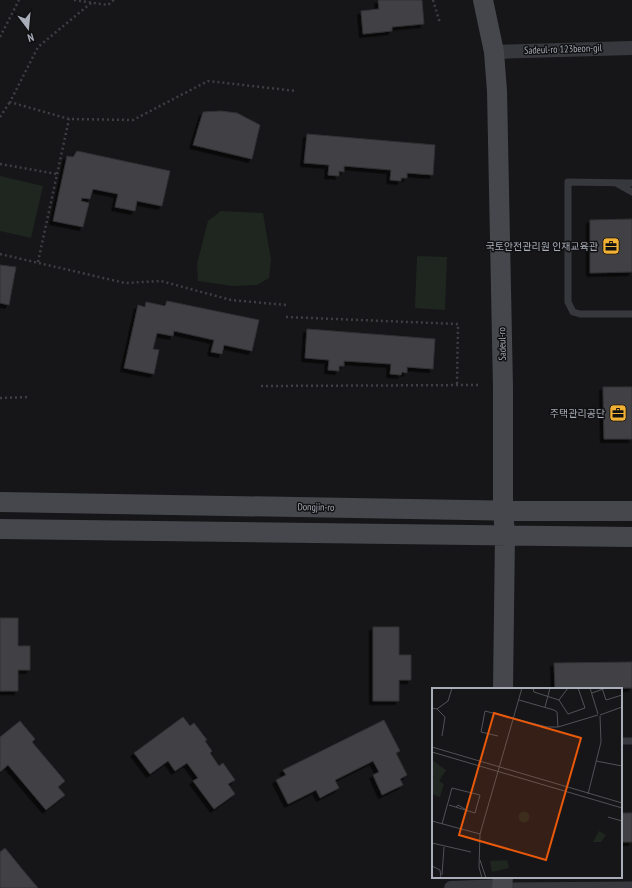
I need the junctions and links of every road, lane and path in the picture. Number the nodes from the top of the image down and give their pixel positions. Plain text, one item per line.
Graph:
1 (19, 0) edge
2 (74, 0) edge
3 (114, 0) edge
4 (433, 0) edge
5 (483, 0) edge
6 (91, 3) junction
7 (440, 22) dead end
8 (0, 37) edge
9 (632, 48) edge
10 (494, 52) junction
11 (296, 92) dead end
12 (10, 102) junction
13 (0, 117) edge
14 (69, 119) junction
15 (0, 164) edge
16 (57, 174) junction
17 (616, 183) junction
18 (632, 183) edge
19 (632, 192) edge
20 (0, 254) edge
21 (38, 262) junction
22 (286, 305) dead end
23 (632, 314) edge
24 (286, 317) dead end
25 (457, 384) junction
26 (478, 385) dead end
27 (261, 386) dead end
28 (29, 397) dead end
29 (0, 398) edge
30 (503, 488) junction
31 (0, 502) edge
32 (480, 510) junction
33 (503, 510) junction
34 (525, 511) junction
35 (632, 511) edge
36 (0, 529) edge
37 (632, 537) edge
38 (511, 540) junction
39 (503, 688) edge
40 (502, 884) edge
41 (632, 885) edge
42 (451, 888) edge

1 - 8 path
2 - 6 path
3 - 6 path
4 - 7 path
5 - 10 street, Sadeul-ro
6 - 12 path
9 - 10 street, Sadeul-ro 123beon-gil
10 - 30 street, Sadeul-ro
11 - 14 path
12 - 13 path
12 - 14 path
14 - 16 path
15 - 16 path
16 - 21 path
17 - 18 lane
17 - 19 lane
17 - 23 lane
20 - 21 path
21 - 22 path
24 - 25 path
25 - 26 path
25 - 27 path
28 - 29 path
30 - 32 street
30 - 33 street, Sadeul-ro
30 - 34 street
31 - 32 street, Dongjin-ro
32 - 33 street, Dongjin-ro
33 - 34 street, Dongjin-ro
33 - 38 street, Sadeul-ro
34 - 35 street, Dongjin-ro
36 - 38 street
37 - 38 street
38 - 39 street, Sadeul-ro
40 - 41 lane
40 - 42 street

